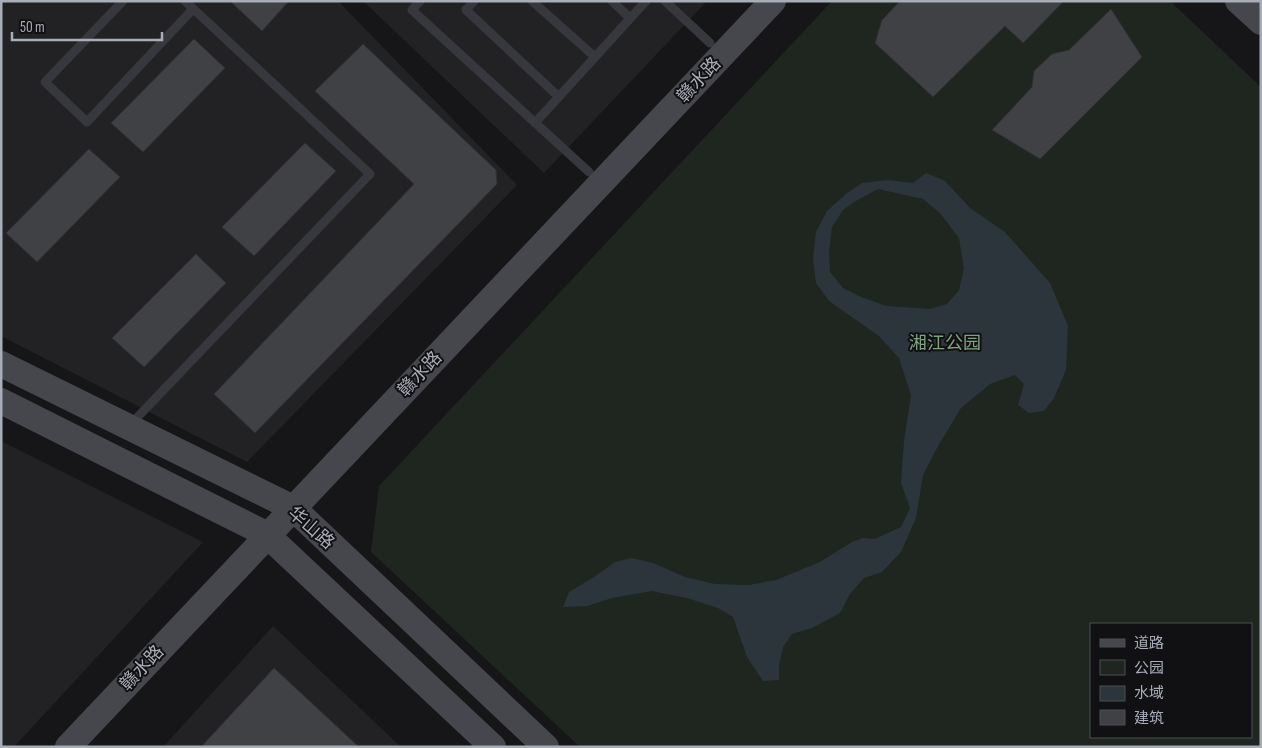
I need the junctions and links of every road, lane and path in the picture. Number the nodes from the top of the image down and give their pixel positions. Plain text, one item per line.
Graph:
1 (122, 1) edge
2 (185, 1) edge
3 (420, 1) edge
4 (474, 1) edge
5 (532, 1) edge
6 (612, 1) edge
7 (646, 1) edge
8 (665, 1) edge
9 (749, 1) edge
10 (773, 1) edge
11 (1238, 1) edge
12 (193, 8) junction
13 (630, 18) junction
14 (1261, 22) edge
15 (710, 43) junction
16 (595, 57) junction
17 (559, 97) junction
18 (535, 124) junction
19 (588, 172) junction
20 (1, 364) edge
21 (1, 401) edge
22 (128, 427) junction
23 (286, 505) junction
24 (262, 532) junction
25 (52, 747) edge
26 (68, 747) edge
27 (493, 747) edge
28 (546, 747) edge

1 - 12 lane
2 - 12 lane
3 - 18 lane
4 - 17 lane
5 - 16 lane
6 - 13 lane
7 - 13 lane
8 - 15 lane
9 - 15 main road, 赣水路
10 - 23 main road, 赣水路
11 - 14 main road
12 - 22 lane
13 - 16 lane
15 - 19 main road, 赣水路
16 - 17 lane
17 - 18 lane
18 - 19 lane
19 - 23 main road, 赣水路
20 - 22 main road, 华山路
21 - 24 main road, 华山路
22 - 23 main road, 华山路
23 - 24 main road, 赣水路
23 - 28 main road, 华山路
24 - 25 main road, 赣水路
24 - 26 main road, 赣水路
24 - 27 main road, 华山路

